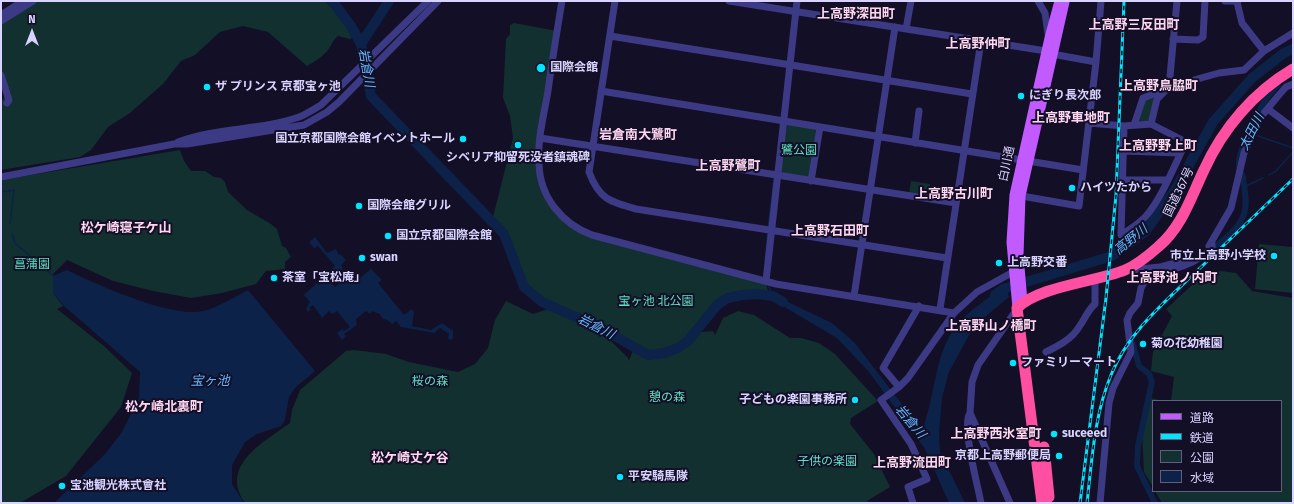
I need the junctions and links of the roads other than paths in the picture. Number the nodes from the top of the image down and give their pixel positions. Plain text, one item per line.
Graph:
1 (23, 1) edge
2 (33, 1) edge
3 (428, 1) edge
4 (438, 1) edge
5 (562, 1) edge
6 (615, 1) edge
7 (729, 1) edge
8 (797, 1) edge
9 (911, 1) edge
10 (1038, 1) edge
11 (1059, 1) edge
12 (1065, 1) edge
13 (1101, 1) edge
14 (1177, 1) edge
15 (1205, 1) edge
16 (1225, 1) edge
17 (1237, 1) edge
18 (796, 12) junction
19 (1, 15) edge
20 (1, 22) edge
21 (895, 27) junction
22 (906, 29) junction
23 (1293, 33) edge
24 (610, 36) junction
25 (1049, 38) junction
26 (1173, 39) junction
27 (981, 41) junction
28 (1264, 51) junction
29 (1049, 53) junction
30 (1096, 62) junction
31 (790, 65) junction
32 (1293, 68) edge
33 (1, 75) edge
34 (887, 80) junction
35 (1293, 84) edge
36 (1169, 87) junction
37 (601, 91) junction
38 (1162, 93) junction
39 (972, 94) junction
40 (7, 103) dead end
41 (1268, 109) junction
42 (919, 111) dead end
43 (784, 121) junction
44 (1089, 123) junction
45 (1151, 124) junction
46 (1134, 125) junction
47 (1124, 126) junction
48 (820, 127) junction
49 (1293, 128) edge
50 (878, 137) junction
51 (540, 138) junction
52 (915, 143) junction
53 (174, 144) junction
54 (593, 146) junction
55 (964, 151) junction
56 (1124, 151) junction
57 (1180, 153) junction
58 (1025, 161) junction
59 (1083, 170) junction
60 (778, 175) junction
61 (1, 177) edge
62 (1122, 180) junction
63 (1167, 180) junction
64 (811, 181) junction
65 (870, 190) junction
66 (1018, 196) junction
67 (956, 203) junction
68 (772, 230) junction
69 (1212, 244) junction
70 (862, 245) junction
71 (947, 258) junction
72 (1126, 270) junction
73 (1016, 275) junction
74 (1095, 279) junction
75 (766, 281) junction
76 (854, 296) junction
77 (1020, 302) junction
78 (918, 306) junction
79 (940, 309) junction
80 (954, 313) junction
81 (1046, 352) dead end
82 (899, 387) junction
83 (970, 413) junction
84 (914, 503) edge
85 (981, 503) edge
86 (1010, 503) edge
87 (1042, 503) edge
88 (1050, 503) edge
89 (1100, 503) edge

1 - 19 street
2 - 20 street
3 - 53 street
4 - 53 street
5 - 51 street
6 - 24 street
7 - 18 street
8 - 18 street
9 - 22 street
10 - 25 street
11 - 25 main road, 白川通
12 - 29 main road, 白川通
13 - 30 street
14 - 26 street
15 - 26 street
16 - 17 street
17 - 28 street
18 - 21 street
18 - 31 street
21 - 22 street
21 - 34 street
22 - 27 street
23 - 28 street
24 - 31 street
24 - 37 street
25 - 29 main road, 白川通
26 - 36 street
27 - 29 street
27 - 39 street
28 - 36 street
29 - 30 street
29 - 58 main road, 白川通
30 - 44 street
31 - 34 street
31 - 43 street
32 - 72 highway, 国道367号
33 - 40 street
34 - 39 street
34 - 50 street
35 - 41 street
36 - 38 street
37 - 43 street
37 - 54 street
38 - 45 street
38 - 46 street
39 - 55 street
41 - 49 street
41 - 69 street
42 - 52 street
43 - 48 street
43 - 60 street
44 - 47 street
44 - 59 street
45 - 46 street
45 - 57 street
46 - 47 street
47 - 56 street
48 - 50 street
48 - 64 street
50 - 52 street
50 - 65 street
51 - 54 street
51 - 75 street
52 - 55 street
53 - 61 street
54 - 60 street
54 - 68 street
55 - 58 street
55 - 67 street
56 - 57 street
56 - 62 street
57 - 63 street
58 - 59 street
58 - 66 main road, 白川通
59 - 66 street
60 - 64 street
60 - 68 street
62 - 63 street
62 - 63 street
64 - 65 street
65 - 67 street
65 - 70 street
66 - 73 main road, 白川通
67 - 71 street
68 - 70 street
68 - 75 street
69 - 72 street
69 - 89 street
70 - 71 street
70 - 76 street
71 - 79 street
72 - 74 highway, 国道367号
73 - 77 main road, 白川通
73 - 80 street
74 - 77 highway, 国道367号
74 - 81 street
75 - 76 street
76 - 78 street
77 - 83 street
77 - 87 highway, 白川通
77 - 88 highway, 白川通
78 - 79 street
78 - 82 street
79 - 80 street
80 - 82 street
82 - 84 street
83 - 85 street
83 - 86 street

